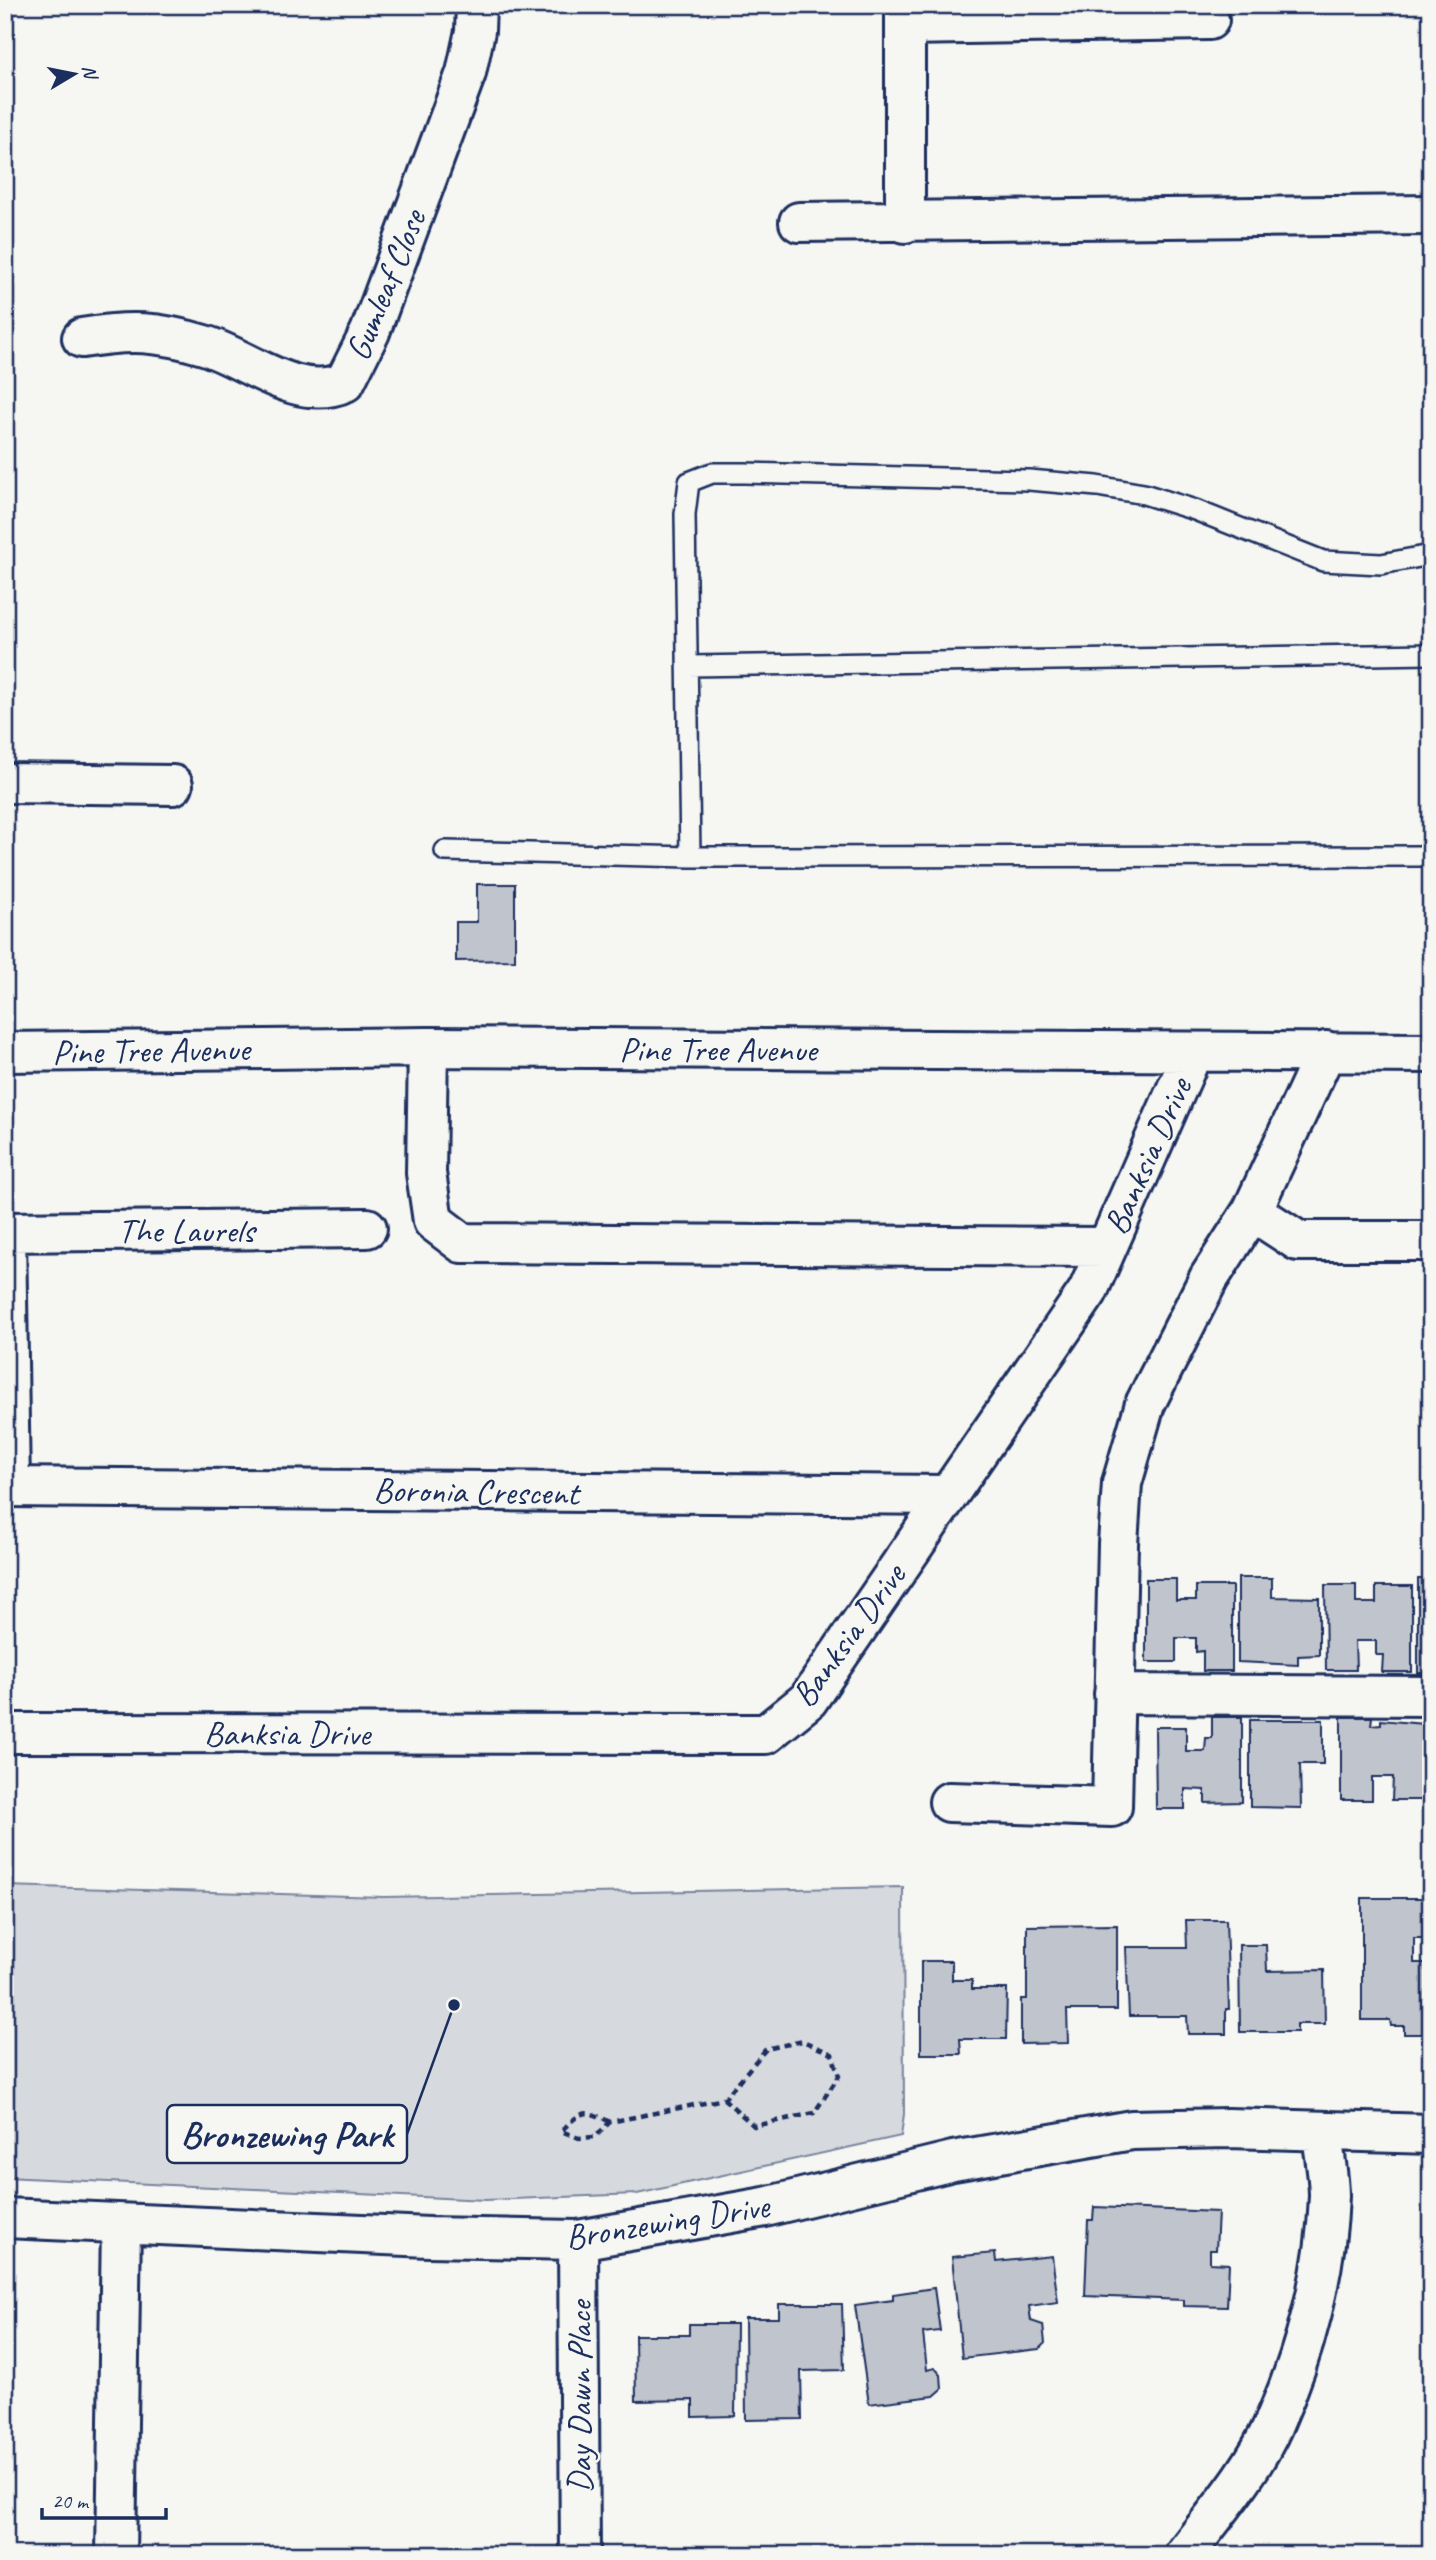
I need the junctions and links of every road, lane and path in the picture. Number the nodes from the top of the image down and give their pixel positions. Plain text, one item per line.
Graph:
1 (476, 5) edge
2 (905, 15) edge
3 (1209, 20) dead end
4 (1431, 215) edge
5 (799, 222) dead end
6 (905, 223) junction
7 (82, 338) dead end
8 (1431, 555) edge
9 (1431, 654) edge
10 (689, 666) junction
11 (5, 783) edge
12 (173, 785) dead end
13 (445, 851) dead end
14 (1431, 856) edge
15 (690, 857) junction
16 (428, 1047) junction
17 (1326, 1051) junction
18 (5, 1052) edge
19 (1193, 1052) junction
20 (1431, 1053) edge
21 (1252, 1210) junction
22 (367, 1228) dead end
23 (5, 1231) edge
24 (1431, 1241) edge
25 (1106, 1247) junction
26 (8, 1487) edge
27 (947, 1496) junction
28 (1114, 1694) junction
29 (1431, 1696) edge
30 (5, 1733) edge
31 (949, 1802) dead end
32 (724, 2099) junction
33 (610, 2122) junction
34 (1322, 2133) junction
35 (1431, 2134) edge
36 (5, 2218) edge
37 (121, 2224) junction
38 (578, 2240) junction
39 (116, 2555) edge
40 (580, 2555) edge
41 (1184, 2555) edge

1 - 7 street, Gumleaf Close
2 - 3 street
2 - 6 street
4 - 6 street
5 - 6 street
8 - 10 lane
9 - 10 lane
10 - 15 lane
11 - 12 street
13 - 15 lane
14 - 15 lane
16 - 18 street, Pine Tree Avenue
16 - 19 street, Pine Tree Avenue
16 - 25 street
17 - 19 street, Pine Tree Avenue
17 - 20 street, Pine Tree Avenue
17 - 21 street
19 - 25 street, Banksia Drive
21 - 24 street
21 - 28 street
22 - 23 street, The Laurels
23 - 26 street
25 - 27 street, Banksia Drive
26 - 27 street, Boronia Crescent
27 - 30 street, Banksia Drive
28 - 29 street
28 - 31 street
32 - 32 path
32 - 33 path
33 - 33 path
34 - 35 street, Bronzewing Drive
34 - 38 street, Bronzewing Drive
34 - 41 street
36 - 37 street, Bronzewing Drive
37 - 38 street, Bronzewing Drive
37 - 39 street
38 - 40 street, Day Dawn Place

